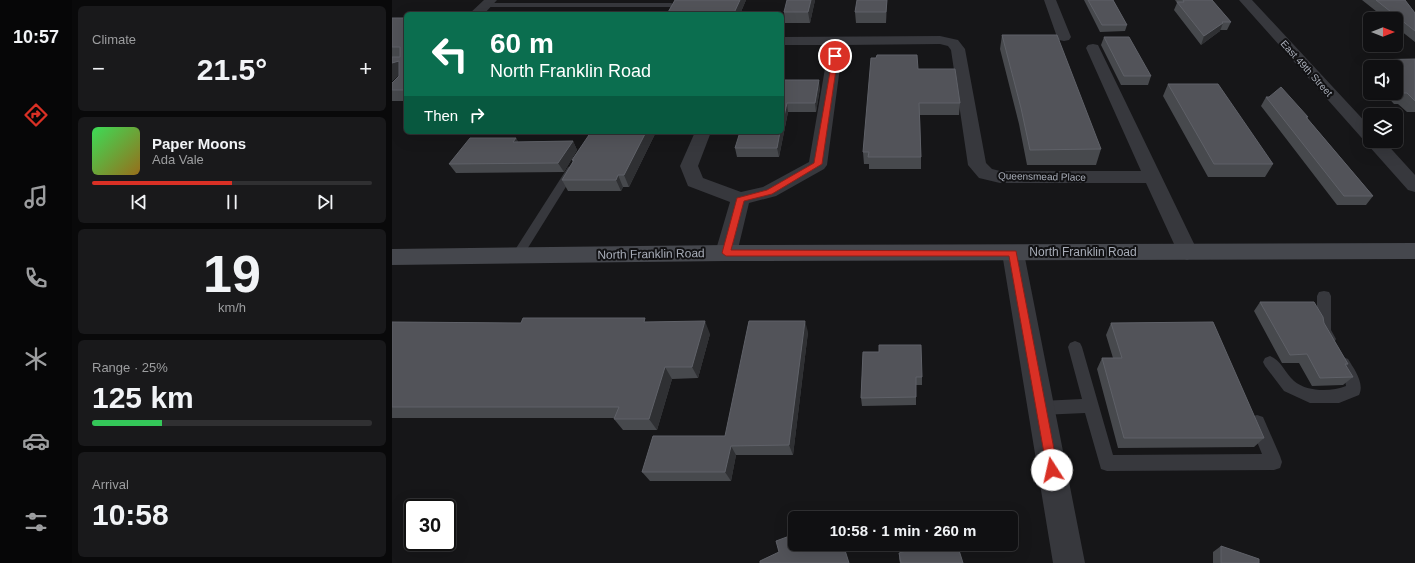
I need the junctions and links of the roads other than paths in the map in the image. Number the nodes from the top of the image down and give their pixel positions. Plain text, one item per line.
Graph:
1 (1050, 0) edge
2 (1245, 0) edge
3 (489, 2) edge
4 (671, 2) edge
5 (478, 12) edge
6 (668, 12) edge
7 (1064, 37) dead end
8 (784, 41) edge
9 (837, 41) junction
10 (1093, 48) dead end
11 (1363, 129) edge
12 (702, 134) edge
13 (1380, 148) edge
14 (580, 157) edge
15 (1152, 177) junction
16 (1415, 186) edge
17 (740, 199) junction
18 (1415, 251) edge
19 (1187, 252) junction
20 (726, 253) junction
21 (1013, 253) junction
22 (517, 256) junction
23 (392, 257) edge
24 (1324, 296) dead end
25 (1075, 347) dead end
26 (1270, 362) dead end
27 (1092, 406) junction
28 (1041, 408) junction
29 (1252, 412) edge
30 (1069, 563) edge

1 - 7 street
2 - 11 street, East 49th Street
3 - 4 lane
3 - 5 street
4 - 6 lane
8 - 9 street
9 - 15 street, Queensmead Place
9 - 17 street
10 - 15 street
12 - 17 street
13 - 16 street
14 - 22 lane
15 - 19 street
17 - 20 street
18 - 19 main road, North Franklin Road
19 - 21 main road, North Franklin Road
20 - 21 main road, North Franklin Road
20 - 22 main road, North Franklin Road
21 - 28 street
22 - 23 main road, North Franklin Road
24 - 26 lane
25 - 27 lane
27 - 28 lane
27 - 29 lane
28 - 30 street

